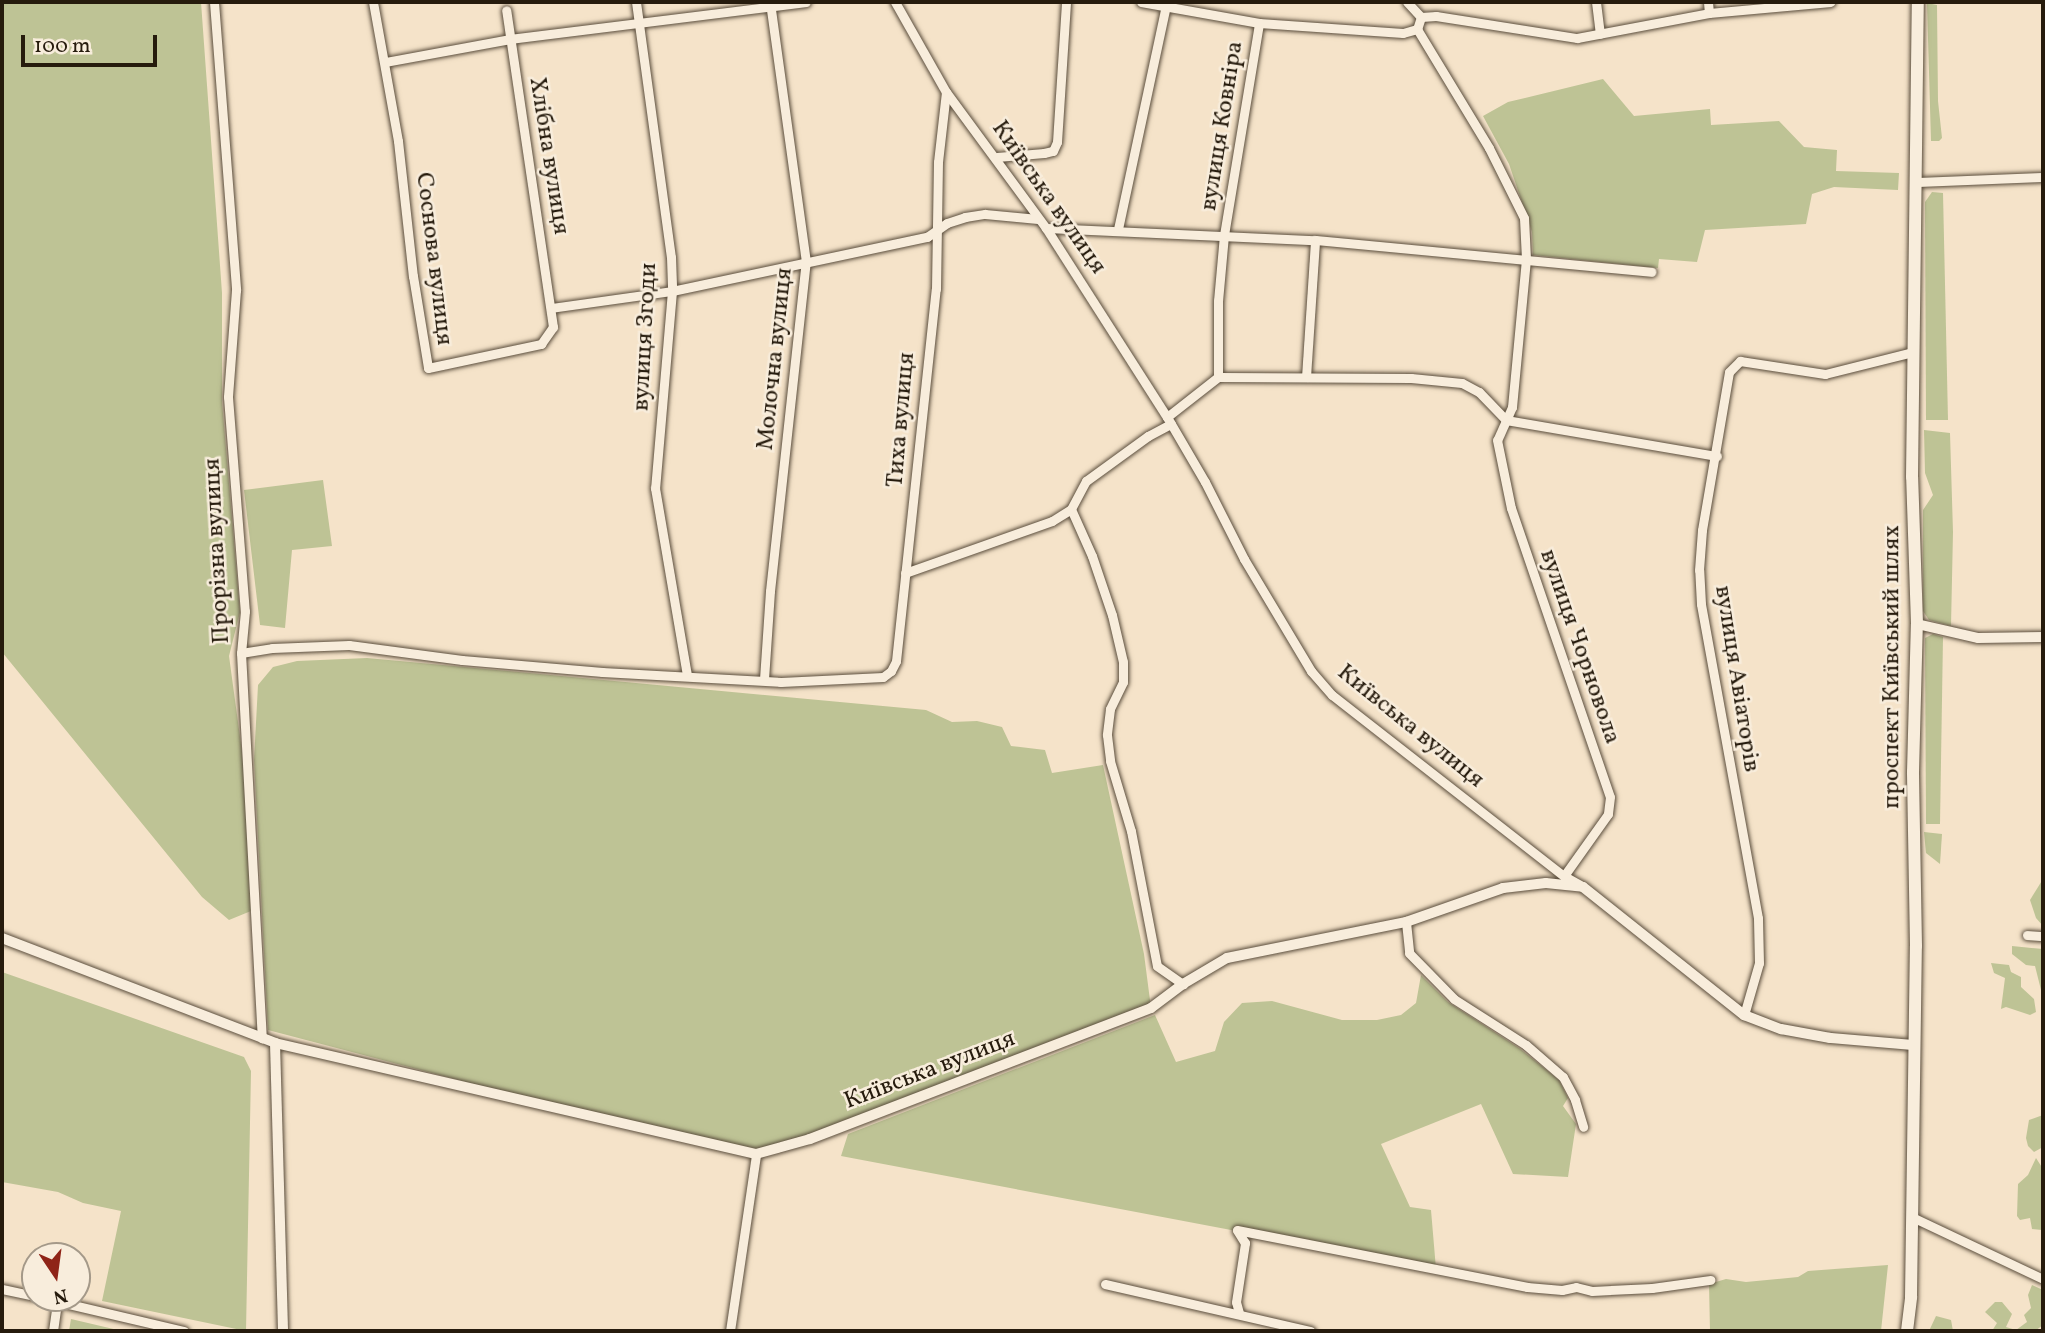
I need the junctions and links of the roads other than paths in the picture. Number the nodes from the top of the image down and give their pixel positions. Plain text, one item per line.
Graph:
1 (214, 2) edge
2 (373, 2) edge
3 (636, 2) edge
4 (806, 2) edge
5 (895, 2) edge
6 (1066, 2) edge
7 (1142, 2) edge
8 (1407, 2) edge
9 (1596, 2) edge
10 (1708, 2) edge
11 (1831, 2) edge
12 (1918, 2) edge
13 (770, 4) edge
14 (1166, 5) junction
15 (506, 10) dead end
16 (1709, 13) junction
17 (1421, 17) junction
18 (639, 23) junction
19 (1259, 23) junction
20 (1417, 29) junction
21 (1600, 34) junction
22 (510, 39) junction
23 (385, 62) junction
24 (946, 92) junction
25 (997, 157) junction
26 (2043, 177) edge
27 (1916, 182) junction
28 (1038, 219) junction
29 (1046, 228) junction
30 (937, 229) junction
31 (1118, 229) junction
32 (1224, 235) junction
33 (1315, 240) junction
34 (1526, 259) junction
35 (806, 261) junction
36 (1651, 272) dead end
37 (673, 291) junction
38 (551, 308) junction
39 (1913, 352) junction
40 (1218, 377) junction
41 (1306, 377) junction
42 (1506, 420) junction
43 (1169, 421) junction
44 (1717, 456) junction
45 (1072, 509) junction
46 (905, 573) junction
47 (1917, 624) junction
48 (2043, 637) edge
49 (241, 653) junction
50 (687, 675) junction
51 (764, 679) junction
52 (1563, 876) junction
53 (1583, 887) junction
54 (1406, 922) junction
55 (2027, 935) dead end
56 (2043, 936) edge
57 (2, 938) edge
58 (1183, 984) junction
59 (1744, 1015) junction
60 (262, 1038) junction
61 (275, 1043) junction
62 (1914, 1045) junction
63 (1583, 1127) dead end
64 (756, 1154) junction
65 (1912, 1217) junction
66 (2043, 1279) edge
67 (1710, 1280) dead end
68 (1105, 1284) dead end
69 (2, 1289) edge
70 (21, 1293) edge
71 (91, 1309) edge
72 (56, 1312) edge
73 (1239, 1313) junction
74 (54, 1331) edge
75 (184, 1331) edge
76 (283, 1331) edge
77 (730, 1331) edge
78 (1311, 1331) edge
79 (1908, 1331) edge

1 - 49 street, Прорізна вулиця
2 - 23 street, Соснова вулиця
3 - 18 street, вулиця Згоди
4 - 13 street
5 - 24 street, Київська вулиця
6 - 25 street
7 - 14 street
8 - 17 street
9 - 21 street
10 - 16 street
11 - 16 street
12 - 27 main road, проспект Київський шлях
13 - 18 street
13 - 35 street, Молочна вулиця
14 - 19 street
14 - 31 street
15 - 22 street, Хлібна вулиця
16 - 21 street
17 - 20 street
17 - 21 street
18 - 22 street
18 - 37 street, вулиця Згоди
19 - 20 street
19 - 32 street, вулиця Ковніра
20 - 34 street, вулиця Чорновола
22 - 23 street
22 - 38 street, Хлібна вулиця
23 - 38 street, Соснова вулиця
24 - 25 street, Київська вулиця
24 - 30 street, Тиха вулиця
25 - 28 street, Київська вулиця
26 - 27 street
27 - 39 main road, проспект Київський шлях
28 - 29 street, Київська вулиця
28 - 30 street
29 - 31 street
29 - 43 street, Київська вулиця
30 - 35 street
30 - 46 street, Тиха вулиця
31 - 32 street
32 - 33 street
32 - 40 street
33 - 34 street
33 - 41 street
34 - 36 street
34 - 42 street, вулиця Чорновола
35 - 37 street
35 - 51 street, Молочна вулиця
37 - 38 street
37 - 50 street, вулиця Згоди
39 - 44 street, вулиця Авіаторів
39 - 47 main road, проспект Київський шлях
40 - 41 street
40 - 43 street
41 - 42 street
42 - 44 street
42 - 52 street, вулиця Чорновола
43 - 45 street
43 - 52 street, Київська вулиця
44 - 59 street, вулиця Авіаторів
45 - 46 street
45 - 58 street
46 - 51 street, Тиха вулиця
47 - 48 street
47 - 62 main road, проспект Київський шлях
49 - 50 street, Прорізна вулиця
49 - 60 street
50 - 51 street, Прорізна вулиця
52 - 53 street, Київська вулиця
53 - 54 street, Київська вулиця
53 - 59 street, Київська вулиця
54 - 58 street, Київська вулиця
54 - 63 street
55 - 56 street
57 - 60 street, Київська вулиця
58 - 64 street, Київська вулиця
59 - 62 street, Київська вулиця
60 - 61 street, Київська вулиця
61 - 64 street, Київська вулиця
61 - 76 street
62 - 65 main road, проспект Київський шлях
64 - 77 street
65 - 66 street
65 - 79 main road, проспект Київський шлях
67 - 73 street
68 - 73 street
69 - 70 street
71 - 75 street
72 - 74 street
73 - 78 street

